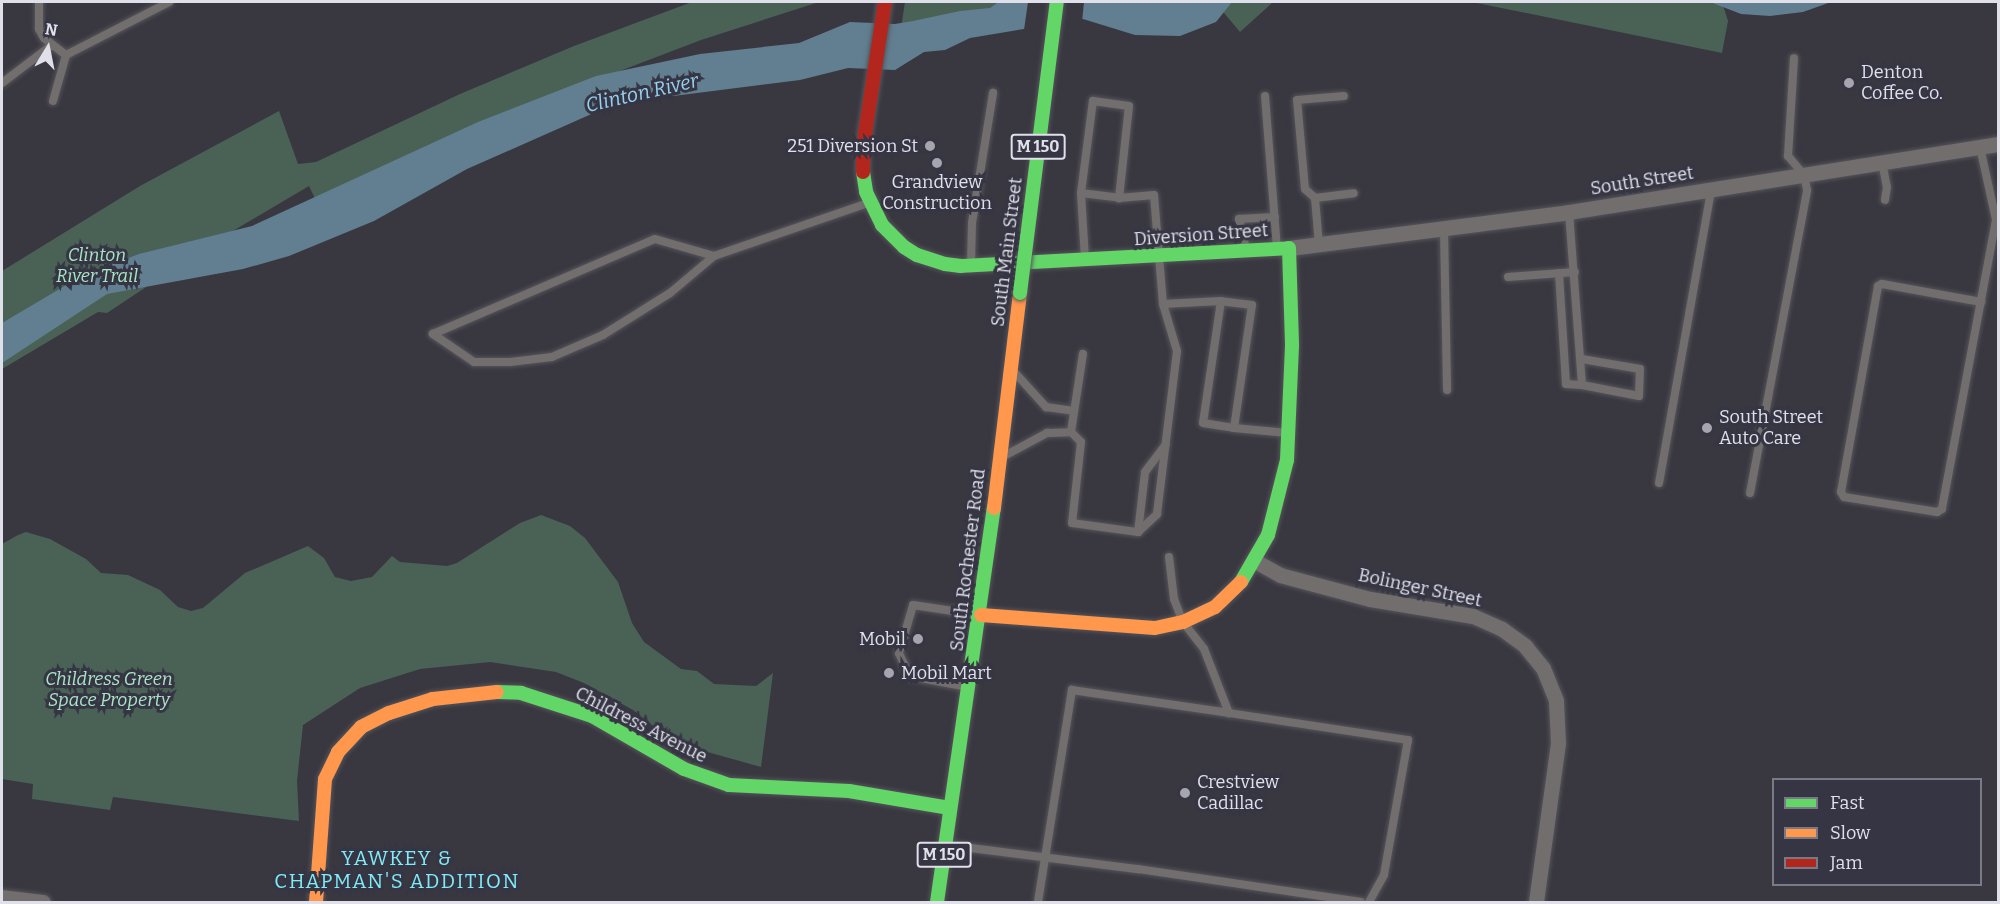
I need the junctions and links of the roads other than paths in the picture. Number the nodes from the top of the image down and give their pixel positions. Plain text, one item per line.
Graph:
1 (39, 2) edge
2 (169, 2) edge
3 (1057, 2) edge
4 (884, 7) edge
5 (52, 45) junction
6 (66, 55) junction
7 (1794, 58) dead end
8 (2, 83) edge
9 (993, 93) dead end
10 (1265, 96) dead end
11 (1344, 96) dead end
12 (53, 101) dead end
13 (1998, 144) edge
14 (1980, 147) junction
15 (1882, 162) junction
16 (1804, 175) junction
17 (1711, 190) junction
18 (1081, 193) junction
19 (1354, 193) dead end
20 (1119, 198) junction
21 (1315, 198) junction
22 (1885, 200) dead end
23 (870, 202) junction
24 (1569, 212) junction
25 (1275, 217) junction
26 (1444, 229) junction
27 (1319, 245) junction
28 (1283, 248) junction
29 (1247, 251) junction
30 (714, 256) junction
31 (1158, 256) junction
32 (1085, 261) junction
33 (971, 266) junction
34 (1575, 272) junction
35 (1558, 273) junction
36 (1508, 277) dead end
37 (1221, 301) junction
38 (1981, 302) junction
39 (1163, 304) junction
40 (1578, 314) junction
41 (1561, 315) junction
42 (1083, 354) dead end
43 (1582, 359) junction
44 (1011, 368) junction
45 (1582, 385) junction
46 (1446, 390) dead end
47 (1074, 411) junction
48 (1234, 428) junction
49 (1071, 432) junction
50 (1289, 434) junction
51 (1002, 436) joint
52 (1166, 445) junction
53 (999, 459) junction
54 (1659, 483) dead end
55 (1750, 493) dead end
56 (1138, 532) junction
57 (1169, 557) dead end
58 (1255, 561) junction
59 (981, 615) junction
60 (1183, 622) junction
61 (970, 687) junction
62 (1229, 713) junction
63 (950, 808) junction
64 (946, 845) junction
65 (1046, 857) junction
66 (2, 897) edge
67 (44, 903) edge
68 (316, 903) edge
69 (937, 903) edge
70 (1038, 903) edge
71 (1361, 903) edge
72 (1369, 903) edge
73 (1536, 903) edge

1 - 5 lane
2 - 6 lane
3 - 44 street, South Main Street / M 150, bridge
4 - 23 street, Diversion Street
5 - 6 lane
5 - 8 lane
6 - 12 lane
7 - 16 lane
9 - 33 lane
10 - 25 lane
11 - 21 lane
13 - 14 street, South Street
14 - 15 street, South Street
14 - 38 lane
15 - 16 street, South Street
15 - 22 lane
16 - 17 street, South Street
16 - 55 lane
17 - 24 street, South Street
17 - 54 lane
18 - 20 lane
18 - 20 lane
18 - 32 lane
19 - 21 lane
20 - 31 lane
21 - 27 lane
23 - 30 lane
23 - 33 street, Diversion Street
24 - 26 street, South Street
24 - 34 lane
25 - 28 lane
25 - 29 lane
26 - 27 street, South Street
26 - 46 lane
27 - 28 street, South Street
28 - 29 street, Diversion Street
28 - 50 street, Diversion Street
29 - 31 street, Diversion Street
30 - 30 lane
31 - 32 street, Diversion Street
31 - 39 lane
32 - 33 street, Diversion Street
34 - 35 lane
34 - 40 lane
35 - 36 lane
35 - 41 lane
37 - 39 lane
37 - 48 lane
37 - 48 lane
38 - 38 lane
39 - 52 lane
40 - 41 lane
40 - 43 lane
41 - 45 lane
42 - 47 lane
43 - 45 lane
43 - 45 lane
44 - 47 lane
44 - 51 street, South Main Street / M 150
47 - 49 lane
48 - 50 lane
49 - 53 lane
49 - 56 lane
50 - 58 street, Diversion Street
51 - 53 street, South Rochester Road / M 150
52 - 56 lane
52 - 56 lane
53 - 59 street, South Rochester Road / M 150
57 - 60 lane
58 - 60 street, Diversion Street
58 - 73 street, Bolinger Street
59 - 60 street, Diversion Street
59 - 61 street, South Rochester Road / M 150
59 - 61 lane
60 - 62 lane
61 - 63 street, South Rochester Road / M 150
62 - 65 lane
62 - 72 lane
63 - 64 street, South Rochester Road / M 150
63 - 68 street, Childress Avenue
64 - 65 lane
64 - 69 street, South Rochester Road / M 150
65 - 70 lane
65 - 71 lane
66 - 67 street

